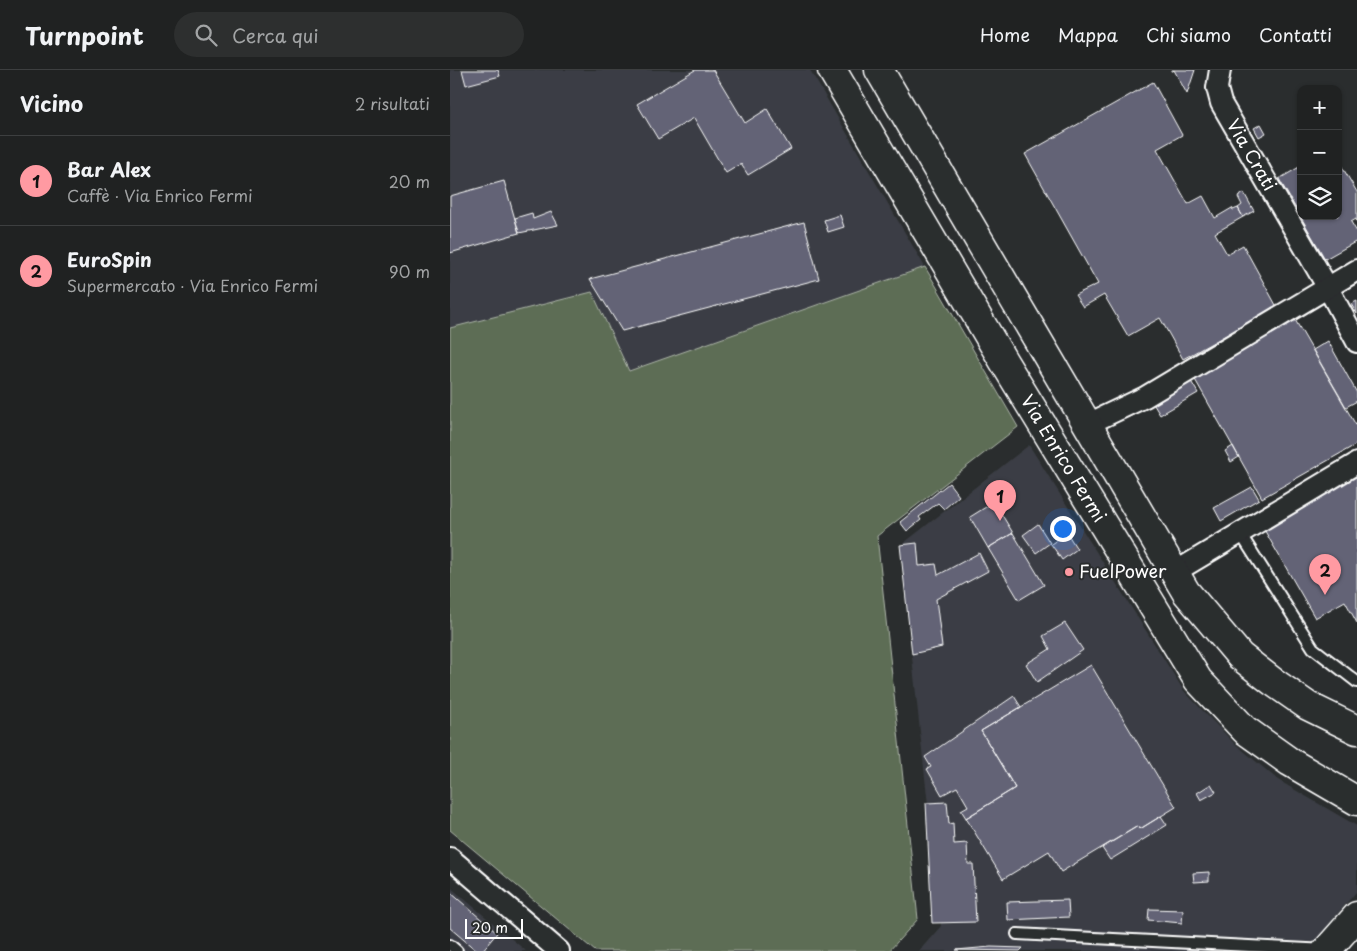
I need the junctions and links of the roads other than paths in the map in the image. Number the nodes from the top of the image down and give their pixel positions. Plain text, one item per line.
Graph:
1 (832, 70) edge
2 (879, 70) edge
3 (1220, 70) edge
4 (1357, 270) edge
5 (1328, 288) junction
6 (1357, 342) edge
7 (1088, 424) junction
8 (1357, 463) edge
9 (1240, 533) junction
10 (1175, 572) junction
11 (1357, 682) edge
12 (1357, 730) edge
13 (1354, 802) edge
14 (450, 858) edge
15 (1357, 916) edge
16 (1018, 934) dead end
17 (1177, 942) junction
18 (450, 945) edge
19 (1327, 950) edge
20 (457, 951) edge
21 (560, 951) edge
22 (1184, 951) edge

1 - 13 street, Via Enrico Fermi
2 - 7 street
3 - 5 street, Via Crati
4 - 5 street
5 - 6 street, Via Crati
5 - 7 street
7 - 10 street
8 - 9 street
9 - 10 street
9 - 11 lane
10 - 12 street
14 - 21 street
15 - 19 street
16 - 17 lane
17 - 19 lane
17 - 22 lane
18 - 20 lane

